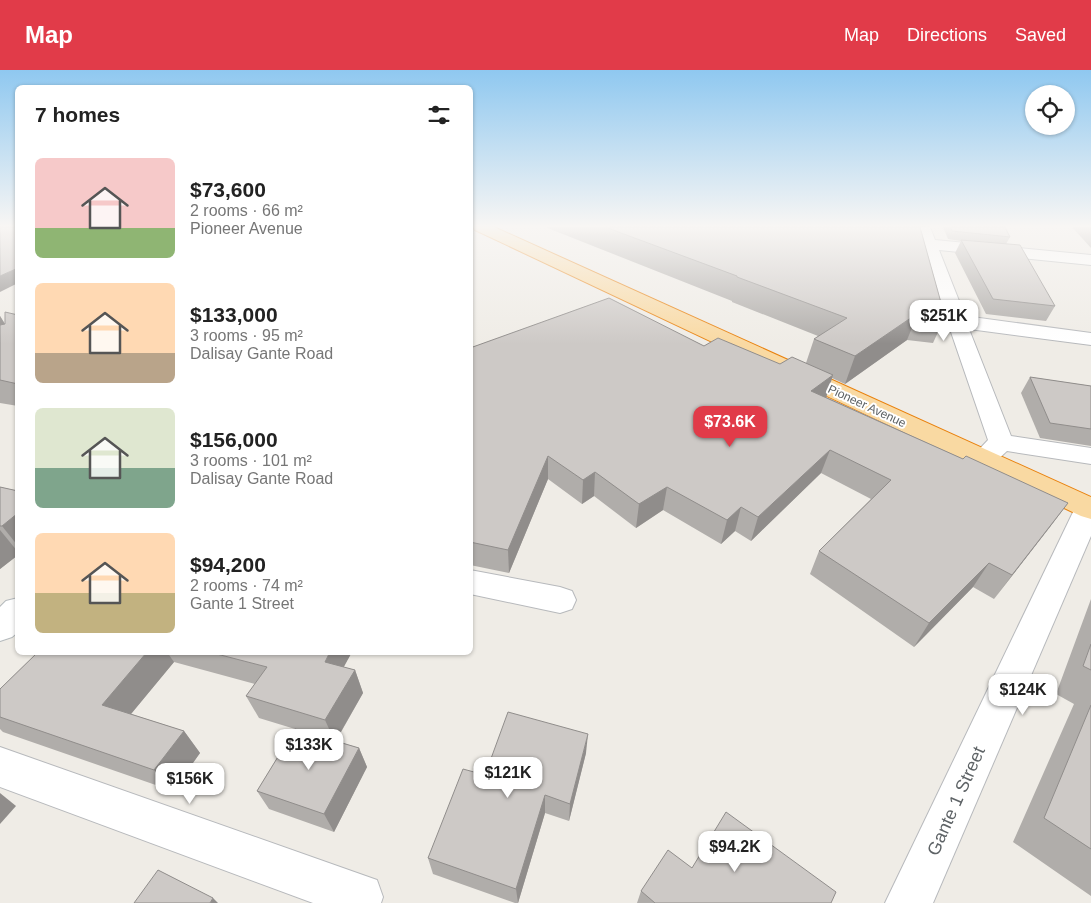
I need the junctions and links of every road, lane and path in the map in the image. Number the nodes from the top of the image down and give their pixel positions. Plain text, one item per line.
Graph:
1 (569, 266) edge
2 (936, 266) edge
3 (955, 321) junction
4 (1091, 339) edge
5 (992, 451) junction
6 (1091, 456) edge
7 (1090, 508) edge
8 (473, 583) edge
9 (560, 600) dead end
10 (15, 614) edge
11 (0, 627) edge
12 (0, 767) edge
13 (360, 897) dead end
14 (909, 903) edge

1 - 5 highway, Pioneer Avenue
2 - 3 street
3 - 4 street
3 - 5 street
5 - 6 street
5 - 7 highway, Pioneer Avenue
7 - 14 street, Gante 1 Street
8 - 9 street
10 - 11 street
12 - 13 street

